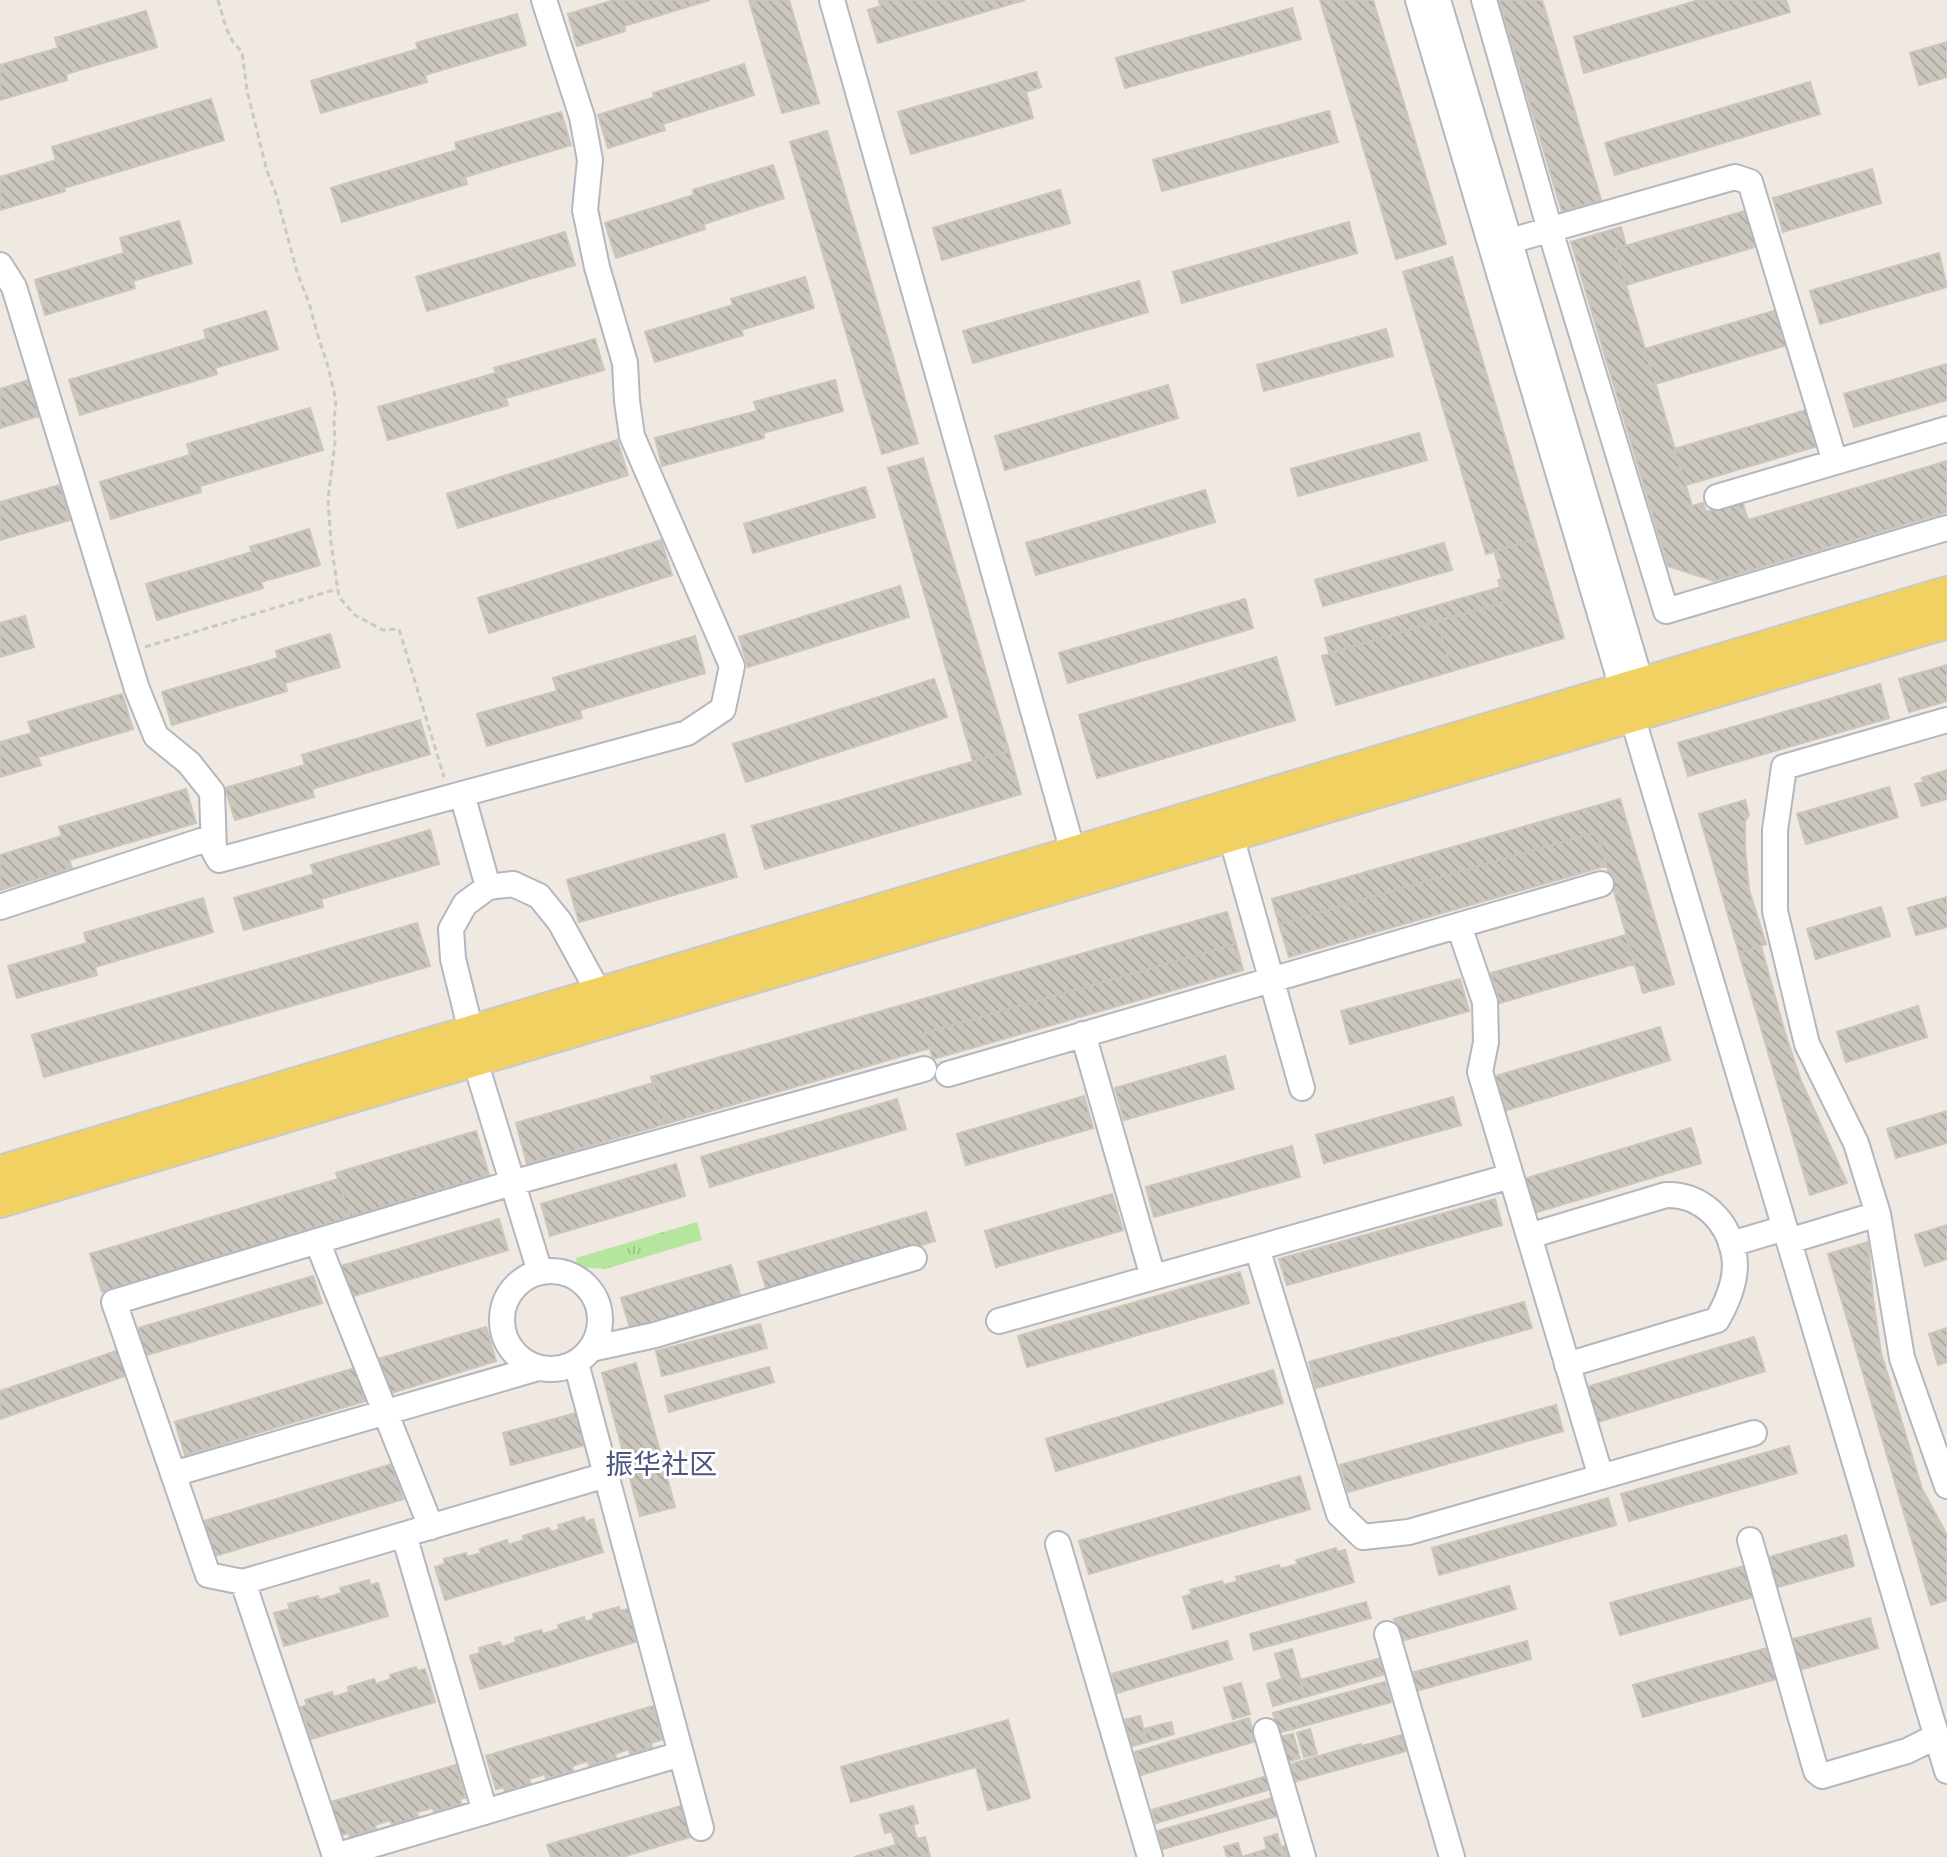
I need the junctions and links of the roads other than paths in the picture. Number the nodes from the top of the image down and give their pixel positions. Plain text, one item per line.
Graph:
1 (544, 0) edge
2 (832, 0) edge
3 (1418, 0) edge
4 (1438, 0) edge
5 (1484, 0) edge
6 (1550, 230) junction
7 (1510, 241) junction
8 (0, 265) edge
9 (1947, 429) edge
10 (1835, 462) junction
11 (1717, 497) dead end
12 (1947, 528) edge
13 (1947, 592) edge
14 (1947, 623) edge
15 (1631, 686) junction
16 (1632, 716) junction
17 (1947, 720) edge
18 (456, 795) junction
19 (1231, 836) junction
20 (213, 837) junction
21 (1073, 852) junction
22 (1601, 884) dead end
23 (488, 887) junction
24 (0, 907) edge
25 (1459, 926) junction
26 (1272, 980) junction
27 (599, 993) junction
28 (1083, 1034) junction
29 (473, 1046) junction
30 (1302, 1088) dead end
31 (0, 1171) edge
32 (1511, 1176) junction
33 (512, 1183) junction
34 (0, 1202) edge
35 (1878, 1214) junction
36 (1787, 1235) junction
37 (1529, 1236) junction
38 (317, 1241) junction
39 (1731, 1244) junction
40 (1257, 1248) junction
41 (914, 1258) dead end
42 (540, 1272) junction
43 (1153, 1277) junction
44 (999, 1321) dead end
45 (584, 1356) junction
46 (1567, 1365) junction
47 (538, 1368) junction
48 (385, 1412) junction
49 (1754, 1433) dead end
50 (173, 1474) junction
51 (606, 1475) junction
52 (1601, 1477) junction
53 (1947, 1486) edge
54 (431, 1527) junction
55 (404, 1535) junction
56 (1750, 1540) dead end
57 (1058, 1544) dead end
58 (243, 1582) junction
59 (1387, 1634) dead end
60 (1937, 1700) edge
61 (1266, 1731) dead end
62 (1937, 1736) junction
63 (681, 1754) junction
64 (1947, 1771) edge
65 (485, 1812) junction
66 (701, 1828) dead end
67 (1150, 1857) edge
68 (1303, 1857) edge
69 (1452, 1857) edge

1 - 18 street
2 - 21 street
3 - 15 street
4 - 7 street
5 - 6 street
6 - 7 street
6 - 10 street
6 - 12 street
7 - 15 street
8 - 20 street
9 - 10 street
10 - 11 street
13 - 15 main road
14 - 16 main road
15 - 21 main road
16 - 19 main road
16 - 36 street
17 - 35 street
18 - 20 street
18 - 23 street
19 - 26 street
19 - 29 main road
20 - 24 street
21 - 27 main road
22 - 25 street
23 - 27 street
23 - 29 street
25 - 26 street
25 - 32 street
26 - 28 street
26 - 30 street
27 - 29 main road
28 - 33 street
28 - 43 street
29 - 31 main road
29 - 33 street
29 - 34 main road
32 - 37 street
32 - 40 street
33 - 38 street
33 - 42 street
35 - 36 street
35 - 53 street
36 - 39 street
36 - 60 street
37 - 39 street
37 - 46 street
38 - 48 street
38 - 50 street
39 - 46 street
40 - 43 street
40 - 52 street
41 - 45 street
42 - 45 street
42 - 47 street
43 - 44 street
45 - 47 street
45 - 51 street
46 - 52 street
47 - 48 street
48 - 50 street
48 - 54 street
49 - 52 street
50 - 58 street
51 - 54 street
51 - 63 street
54 - 55 street
55 - 58 street
55 - 65 street
56 - 62 street
57 - 67 street
58 - 65 street
59 - 69 street
60 - 62 street
61 - 68 street
62 - 64 street
63 - 65 street
63 - 66 street

